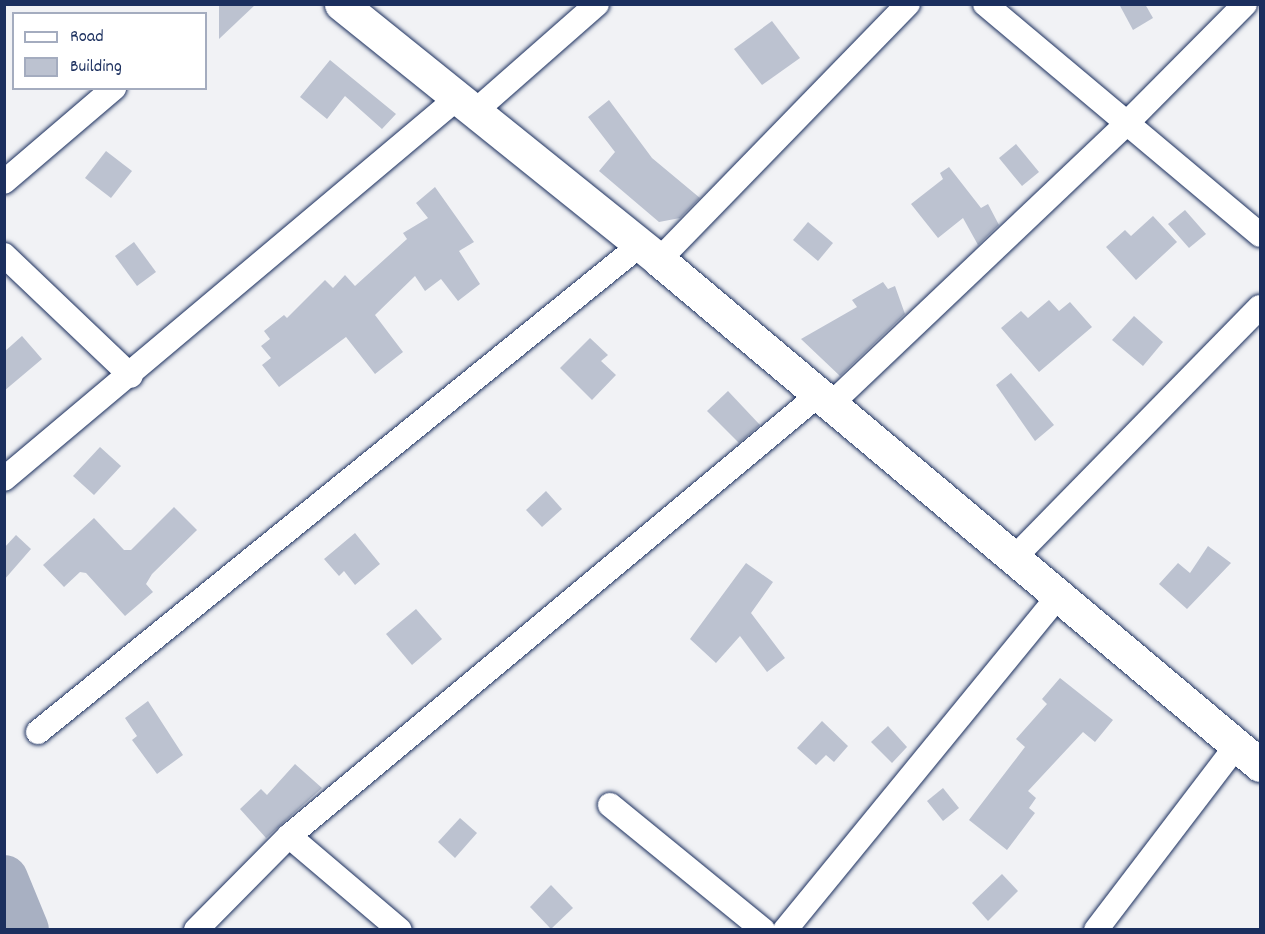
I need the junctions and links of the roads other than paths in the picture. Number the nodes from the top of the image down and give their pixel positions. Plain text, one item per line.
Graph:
1 (341, 4) edge
2 (597, 4) edge
3 (908, 4) edge
4 (985, 4) edge
5 (1245, 4) edge
6 (112, 90) edge
7 (464, 106) junction
8 (1125, 125) junction
9 (4, 182) edge
10 (1260, 235) edge
11 (650, 252) junction
12 (4, 255) edge
13 (1260, 307) edge
14 (131, 376) junction
15 (823, 401) junction
16 (4, 479) edge
17 (1012, 560) junction
18 (1057, 597) junction
19 (38, 732) dead end
20 (1249, 755) edge
21 (610, 805) dead end
22 (289, 836) junction
23 (196, 930) edge
24 (400, 930) edge
25 (763, 930) edge
26 (785, 930) edge
27 (1096, 930) edge

1 - 7 street
2 - 7 street
3 - 11 street
4 - 8 street
5 - 8 street
6 - 9 street
7 - 11 street
7 - 14 street
8 - 10 street
8 - 15 street
11 - 15 street
11 - 19 street
12 - 14 street
13 - 17 street
14 - 16 street
15 - 17 street
15 - 22 street
17 - 18 street
18 - 20 street
18 - 26 street
20 - 27 street
21 - 25 street
22 - 23 street
22 - 24 street

